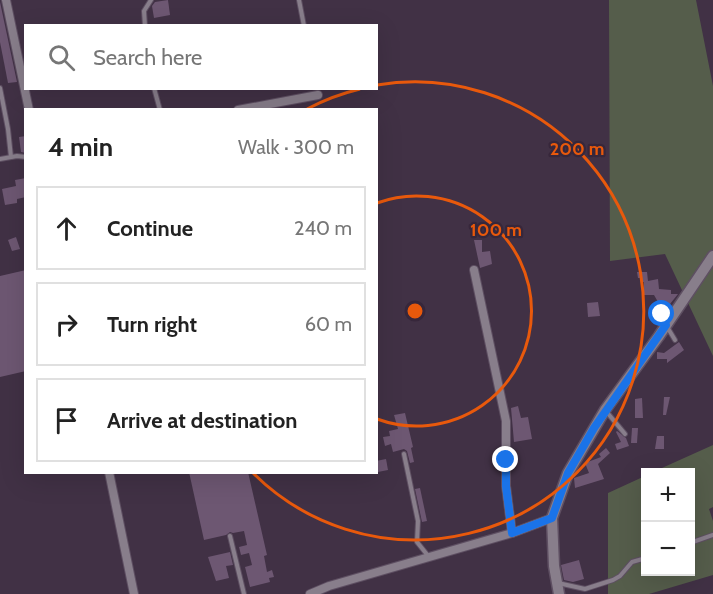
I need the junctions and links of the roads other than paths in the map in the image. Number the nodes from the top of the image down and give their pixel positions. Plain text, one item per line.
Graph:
1 (6, 0) edge
2 (151, 0) edge
3 (299, 0) edge
4 (145, 24) edge
5 (304, 24) edge
6 (24, 86) edge
7 (0, 88) edge
8 (25, 90) edge
9 (155, 90) edge
10 (317, 92) edge
11 (29, 108) edge
12 (159, 108) edge
13 (247, 108) edge
14 (11, 157) junction
15 (24, 157) edge
16 (0, 159) edge
17 (713, 256) edge
18 (474, 270) dead end
19 (659, 306) dead end
20 (666, 325) junction
21 (675, 340) dead end
22 (605, 410) junction
23 (625, 434) dead end
24 (404, 454) dead end
25 (109, 474) edge
26 (552, 518) junction
27 (512, 533) junction
28 (713, 535) edge
29 (230, 536) dead end
30 (695, 541) edge
31 (429, 557) junction
32 (641, 559) edge
33 (558, 589) edge
34 (134, 594) edge
35 (244, 594) edge
36 (310, 594) edge

1 - 6 street
2 - 4 lane
3 - 5 lane
7 - 14 lane
8 - 11 street
9 - 12 lane
10 - 13 street
14 - 15 lane
14 - 16 lane
17 - 20 street
18 - 27 street
19 - 20 lane
20 - 21 lane
20 - 22 street
22 - 23 lane
22 - 26 street
24 - 31 lane
25 - 34 street
26 - 27 street
26 - 33 street
27 - 31 street
28 - 30 lane
29 - 35 lane
31 - 36 street
32 - 33 lane

